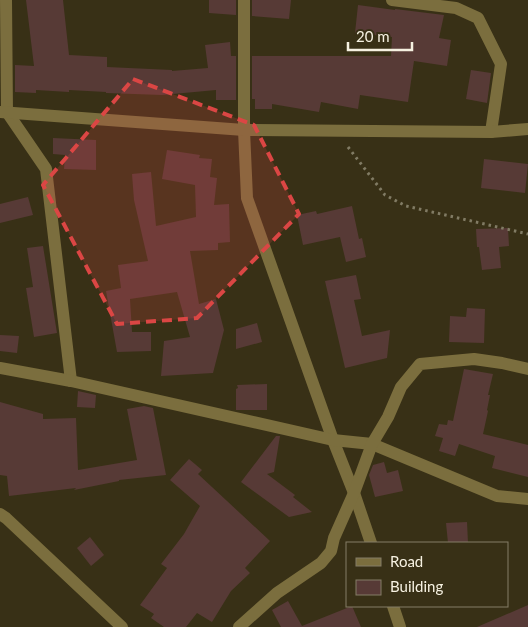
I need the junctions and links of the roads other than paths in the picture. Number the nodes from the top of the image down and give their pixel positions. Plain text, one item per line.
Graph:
1 (6, 0) edge
2 (244, 0) edge
3 (392, 0) edge
4 (455, 4) edge
5 (3, 112) edge
6 (528, 129) edge
7 (244, 130) junction
8 (491, 132) junction
9 (0, 368) edge
10 (528, 369) edge
11 (71, 381) junction
12 (332, 440) junction
13 (372, 444) junction
14 (354, 493) junction
15 (528, 499) edge
16 (0, 514) edge
17 (371, 542) edge
18 (393, 607) edge
19 (122, 627) edge
20 (239, 627) edge
21 (400, 627) edge

1 - 5 street
2 - 7 street
3 - 4 street
4 - 8 street
5 - 7 street
5 - 11 street
6 - 8 street
7 - 8 street
7 - 12 street
9 - 11 street
10 - 13 street
11 - 12 street
12 - 13 street
12 - 14 street
13 - 14 street
13 - 15 street
14 - 17 street
14 - 20 street
16 - 19 street
18 - 21 street

